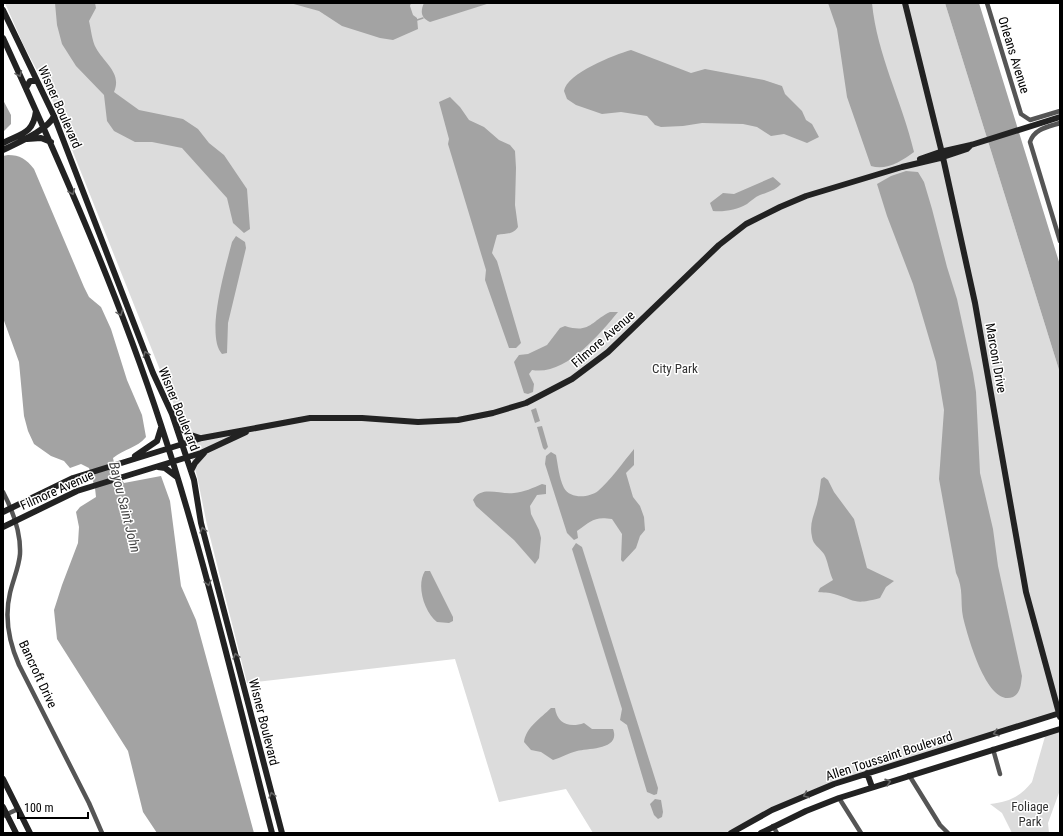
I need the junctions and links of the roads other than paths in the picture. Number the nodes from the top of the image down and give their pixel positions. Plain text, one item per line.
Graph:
1 (905, 3) edge
2 (987, 3) edge
3 (3, 10) edge
4 (3, 38) edge
5 (37, 81) junction
6 (26, 88) junction
7 (36, 111) junction
8 (1060, 111) edge
9 (54, 116) junction
10 (1060, 117) edge
11 (1060, 123) edge
12 (44, 128) junction
13 (24, 140) junction
14 (3, 143) edge
15 (51, 143) junction
16 (3, 150) edge
17 (942, 154) junction
18 (1060, 241) edge
19 (177, 425) junction
20 (162, 426) junction
21 (257, 428) junction
22 (202, 438) junction
23 (183, 444) junction
24 (168, 448) junction
25 (208, 449) junction
26 (187, 457) junction
27 (126, 461) junction
28 (173, 462) junction
29 (156, 466) junction
30 (191, 471) junction
31 (178, 477) junction
32 (3, 492) edge
33 (11, 508) junction
34 (3, 512) edge
35 (15, 521) junction
36 (3, 527) edge
37 (1060, 715) edge
38 (1018, 727) junction
39 (1060, 729) edge
40 (1022, 740) junction
41 (993, 749) junction
42 (866, 773) junction
43 (1000, 774) dead end
44 (910, 775) junction
45 (3, 780) edge
46 (872, 786) junction
47 (839, 798) junction
48 (3, 807) edge
49 (18, 809) junction
50 (5, 815) edge
51 (773, 826) junction
52 (734, 832) edge
53 (16, 833) edge
54 (30, 833) edge
55 (102, 833) edge
56 (272, 833) edge
57 (282, 833) edge
58 (761, 833) edge
59 (777, 833) edge
60 (861, 833) edge
61 (948, 833) edge

1 - 17 street, Marconi Drive
2 - 8 street, Orleans Avenue
3 - 5 street, Wisner Boulevard
4 -> 6 street, Wisner Boulevard
5 - 6 street
5 - 9 street, Wisner Boulevard
6 - 7 street, Wisner Boulevard
7 - 12 street, Wisner Boulevard
7 - 14 street
9 - 12 street
19 -> 9 street, Wisner Boulevard
10 - 17 street, Filmore Avenue
11 - 18 street
12 - 13 street
12 - 15 street, Wisner Boulevard
13 - 15 street
13 - 16 street
15 -> 20 street, Wisner Boulevard
17 - 21 street, Filmore Avenue
17 - 37 street, Marconi Drive
19 - 22 street
19 - 23 street, Wisner Boulevard
20 - 24 street, Wisner Boulevard
20 - 27 street
21 - 22 street, Filmore Avenue
21 - 25 street, Filmore Avenue
22 - 23 street, Filmore Avenue
23 - 24 street, Filmore Avenue
23 - 26 street, Wisner Boulevard
24 - 27 street, Filmore Avenue
24 - 28 street, Wisner Boulevard
25 - 26 street, Filmore Avenue
25 - 30 street
26 - 28 street, Filmore Avenue
26 - 30 street, Wisner Boulevard
27 - 33 street, Filmore Avenue
28 - 29 street, Filmore Avenue
28 - 31 street, Wisner Boulevard
29 - 31 street
29 - 35 street, Filmore Avenue
57 -> 30 street, Wisner Boulevard
31 -> 56 street, Wisner Boulevard
32 - 33 street, Bancroft Drive
33 - 34 street, Filmore Avenue
33 - 35 street, Bancroft Drive
35 - 36 street, Filmore Avenue
35 - 55 street, Bancroft Drive
37 - 38 street, Allen Toussaint Boulevard
38 - 40 street
38 -> 42 street, Allen Toussaint Boulevard
39 - 40 street, Allen Toussaint Boulevard
40 - 41 street, Allen Toussaint Boulevard
41 - 43 street
41 - 44 street, Allen Toussaint Boulevard
42 - 46 street
42 -> 52 street, Allen Toussaint Boulevard
46 -> 44 street, Allen Toussaint Boulevard
44 - 61 street
45 - 49 street
46 - 47 street, Allen Toussaint Boulevard
47 - 51 street, Allen Toussaint Boulevard
47 - 60 street
48 - 50 street
49 - 50 street
49 - 54 street
50 - 53 street
51 - 58 street, Allen Toussaint Boulevard
51 - 59 street

